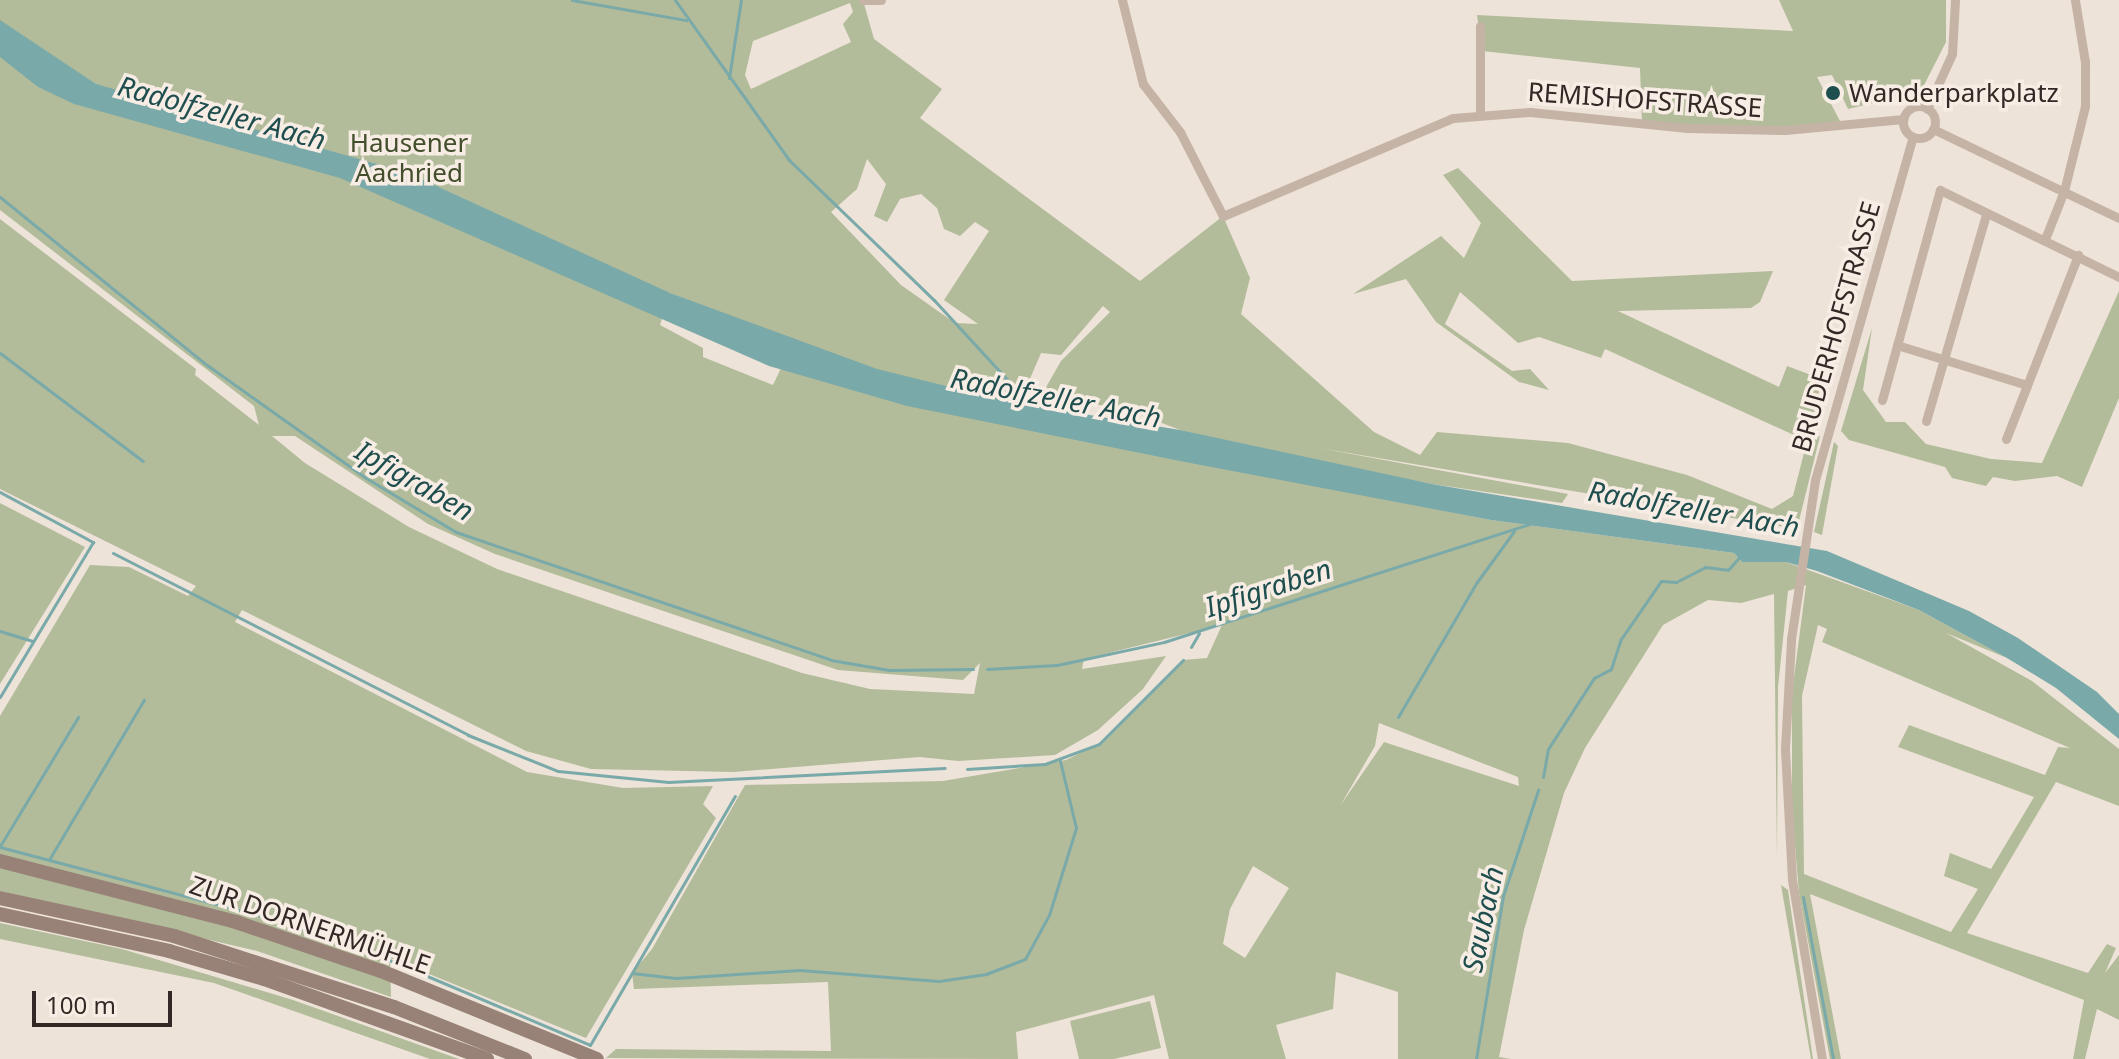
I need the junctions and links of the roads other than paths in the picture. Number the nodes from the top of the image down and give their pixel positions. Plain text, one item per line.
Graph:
1 (863, 0) edge
2 (881, 0) edge
3 (1122, 0) edge
4 (1955, 0) edge
5 (2075, 0) edge
6 (1480, 26) dead end
7 (1927, 109) junction
8 (1480, 115) junction
9 (1903, 119) junction
10 (1933, 129) junction
11 (1913, 137) junction
12 (2064, 191) junction
13 (1986, 214) junction
14 (2119, 218) edge
15 (2045, 239) junction
16 (2078, 255) junction
17 (2119, 277) edge
18 (1897, 345) junction
19 (1944, 359) junction
20 (2027, 385) junction
21 (1882, 400) dead end
22 (1926, 421) dead end
23 (2006, 439) dead end
24 (0, 861) edge
25 (0, 898) edge
26 (0, 914) edge
27 (487, 1059) edge
28 (525, 1059) edge
29 (597, 1059) edge
30 (1822, 1059) edge

1 - 2 street
3 - 8 street, REMISHOFSTRASSE
4 - 7 street
5 - 12 street
6 - 8 street
7 - 9 street, REMISHOFSTRASSE
7 - 10 street
8 - 9 street, REMISHOFSTRASSE
9 - 11 street
10 - 11 street
10 - 12 street
11 - 30 street, BRUDERHOFSTRASSE
12 - 14 street
12 - 15 street
13 - 15 street
13 - 18 street
13 - 19 street
15 - 16 street
16 - 17 street
16 - 20 street
18 - 19 street
18 - 21 street
19 - 20 street
19 - 22 street
20 - 23 street
24 - 29 main road, ZUR DORNERMÜHLE
25 - 28 main road
26 - 27 main road

